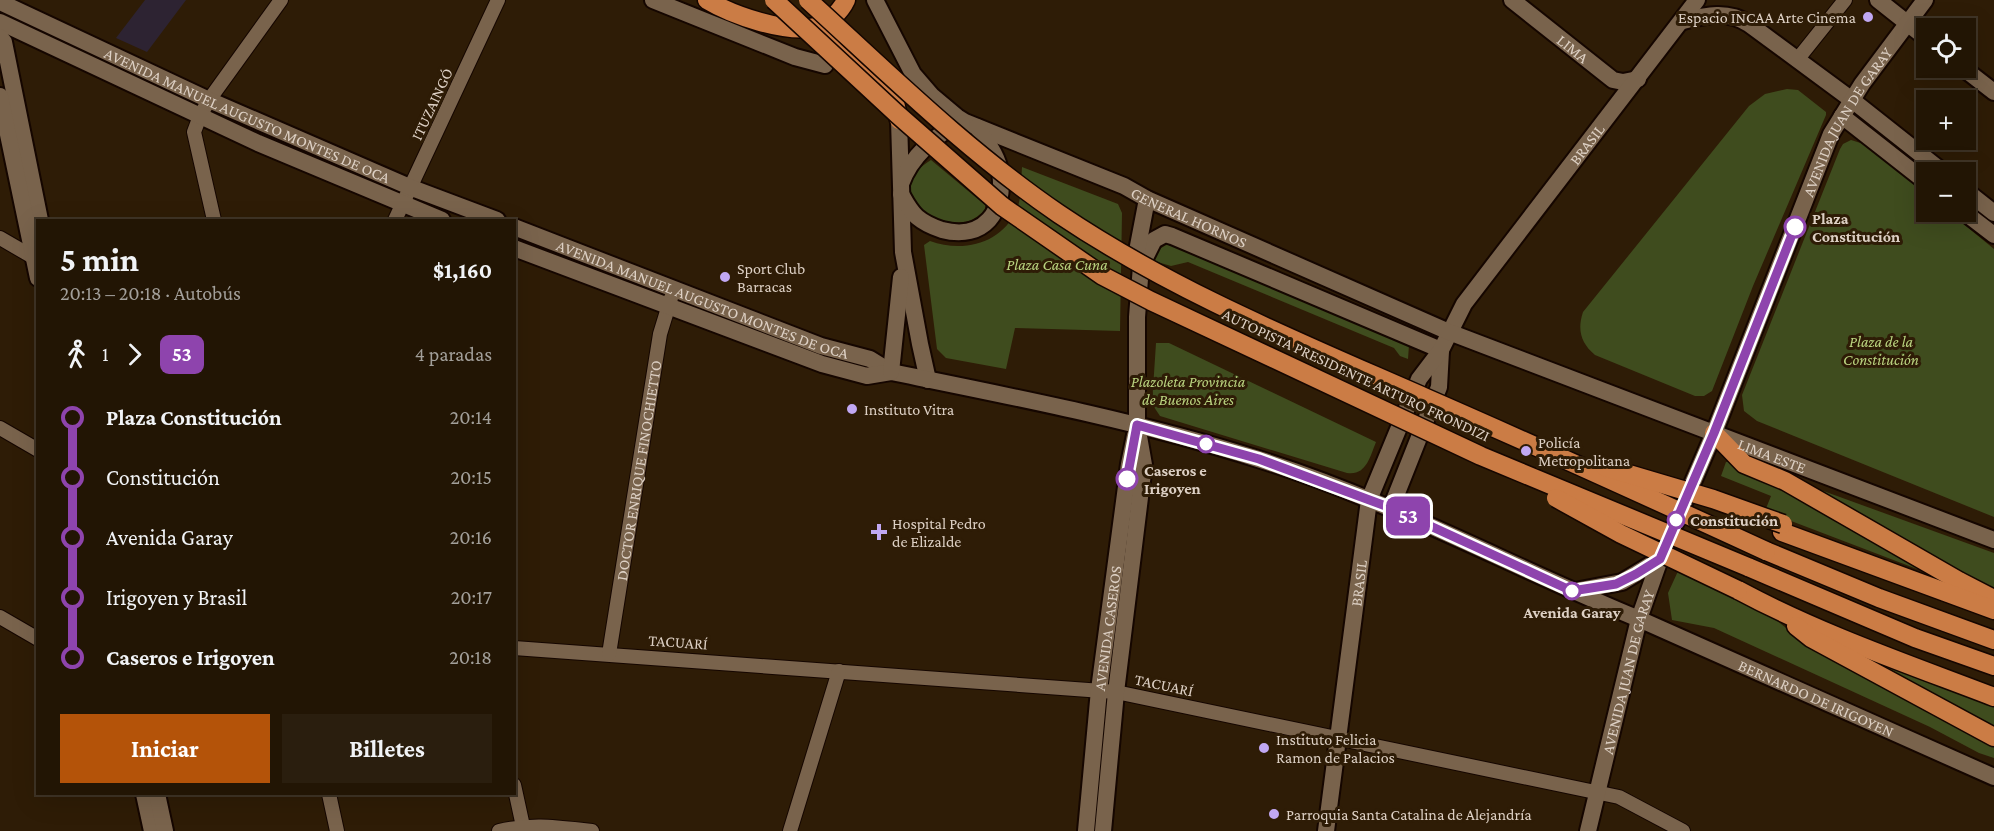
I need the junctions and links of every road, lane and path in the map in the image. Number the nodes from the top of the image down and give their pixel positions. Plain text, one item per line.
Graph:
1 (280, 0) edge
2 (498, 0) edge
3 (653, 0) edge
4 (707, 0) edge
5 (774, 0) edge
6 (808, 0) edge
7 (846, 0) edge
8 (875, 0) edge
9 (1512, 0) edge
10 (1697, 0) edge
11 (1845, 0) edge
12 (1878, 0) edge
13 (1925, 0) edge
14 (0, 3) edge
15 (1683, 21) junction
16 (0, 22) edge
17 (1907, 23) junction
18 (806, 28) junction
19 (1916, 30) edge
20 (0, 37) edge
21 (1797, 60) junction
22 (825, 65) dead end
23 (1638, 78) junction
24 (1976, 78) edge
25 (1994, 92) edge
26 (0, 96) edge
27 (209, 100) junction
28 (1852, 100) junction
29 (200, 116) junction
30 (1842, 116) junction
31 (899, 120) joint
32 (971, 124) junction
33 (1930, 162) edge
34 (1916, 174) edge
35 (412, 188) junction
36 (901, 189) junction
37 (1147, 199) junction
38 (1976, 199) edge
39 (403, 206) junction
40 (1994, 213) edge
41 (40, 219) edge
42 (214, 219) edge
43 (396, 219) edge
44 (439, 219) edge
45 (494, 219) edge
46 (1976, 219) edge
47 (1991, 227) edge
48 (516, 228) edge
49 (0, 238) edge
50 (516, 249) edge
51 (903, 252) junction
52 (35, 258) edge
53 (1140, 266) junction
54 (671, 298) junction
55 (1449, 332) junction
56 (1441, 350) junction
57 (891, 372) junction
58 (928, 380) junction
59 (1137, 425) junction
60 (0, 428) edge
61 (1714, 433) junction
62 (36, 449) edge
63 (1546, 450) junction
64 (1481, 456) junction
65 (1369, 500) junction
66 (1391, 508) junction
67 (1782, 528) junction
68 (1994, 540) edge
69 (1660, 559) junction
70 (1572, 591) junction
71 (1994, 599) edge
72 (1776, 610) junction
73 (1994, 610) edge
74 (0, 617) edge
75 (1639, 619) junction
76 (36, 638) edge
77 (1994, 640) edge
78 (516, 648) edge
79 (609, 654) junction
80 (1994, 666) edge
81 (839, 671) junction
82 (1099, 690) junction
83 (1116, 692) junction
84 (1994, 697) edge
85 (1994, 737) edge
86 (1338, 738) junction
87 (1994, 777) edge
88 (1597, 793) junction
89 (144, 795) edge
90 (157, 795) edge
91 (329, 795) edge
92 (516, 795) edge
93 (523, 828) edge
94 (152, 831) edge
95 (165, 831) edge
96 (337, 831) edge
97 (499, 831) edge
98 (592, 831) edge
99 (790, 831) edge
100 (1086, 831) edge
101 (1103, 831) edge
102 (1326, 831) edge
103 (1588, 831) edge
104 (1683, 831) edge

1 - 27 street
2 - 35 street, ITUZAINGÓ
3 - 22 main road
4 - 18 highway
5 - 64 highway, AUTOPISTA PRESIDENTE ARTURO FRONDIZI, bridge
6 - 63 highway, AUTOPISTA PRESIDENTE ARTURO FRONDIZI, bridge
7 - 18 highway
8 - 32 main road, GENERAL HORNOS
9 - 23 main road, LIMA
10 - 15 main road, BRASIL
11 - 21 street
12 - 17 main road
13 - 17 main road, AVENIDA JUAN DE GARAY
14 - 27 main road, AVENIDA MANUEL AUGUSTO MONTES DE OCA
15 - 21 main road
15 - 23 main road, BRASIL
16 - 29 main road, AVENIDA MANUEL AUGUSTO MONTES DE OCA
17 - 19 main road
17 - 28 main road, AVENIDA JUAN DE GARAY
18 - 31 highway
20 - 41 main road
21 - 28 main road
23 - 55 main road, BRASIL
24 - 25 main road
26 - 52 main road
27 - 29 street
27 - 35 main road, AVENIDA MANUEL AUGUSTO MONTES DE OCA
28 - 30 main road, AVENIDA JUAN DE GARAY
28 - 33 main road
29 - 39 main road, AVENIDA MANUEL AUGUSTO MONTES DE OCA
29 - 42 street
30 - 34 main road
30 - 61 main road, AVENIDA JUAN DE GARAY
31 - 36 main road
32 - 36 main road
32 - 36 main road
32 - 37 main road, GENERAL HORNOS
35 - 39 street, ITUZAINGÓ
35 - 45 main road, AVENIDA MANUEL AUGUSTO MONTES DE OCA
36 - 51 main road
37 - 53 main road, AVENIDA CASEROS
37 - 55 main road, GENERAL HORNOS
38 - 40 main road
39 - 43 street, ITUZAINGÓ
39 - 44 main road, AVENIDA MANUEL AUGUSTO MONTES DE OCA
46 - 47 main road
48 - 54 main road, AVENIDA MANUEL AUGUSTO MONTES DE OCA
49 - 52 street
50 - 54 main road, AVENIDA MANUEL AUGUSTO MONTES DE OCA
51 - 57 main road
51 - 58 main road
53 - 56 main road, GENERAL HORNOS
53 - 59 main road, AVENIDA CASEROS
54 - 57 main road, AVENIDA MANUEL AUGUSTO MONTES DE OCA
54 - 79 street, DOCTOR ENRIQUE FINOCHIETTO
55 - 56 main road, BRASIL
55 - 61 main road, LIMA ESTE
56 - 65 main road, BRASIL
56 - 66 main road, BRASIL
57 - 58 main road, AVENIDA MANUEL AUGUSTO MONTES DE OCA
58 - 59 main road, AVENIDA MANUEL AUGUSTO MONTES DE OCA
59 - 65 main road, AVENIDA MANUEL AUGUSTO MONTES DE OCA
59 - 82 main road, AVENIDA CASEROS
59 - 83 main road, AVENIDA CASEROS
60 - 62 street
61 - 68 main road, LIMA ESTE
61 - 69 main road, AVENIDA JUAN DE GARAY
61 - 71 highway
63 - 67 highway, bridge
63 - 77 highway, AUTOPISTA PRESIDENTE ARTURO FRONDIZI, bridge
64 - 72 highway, bridge
64 - 80 highway, AUTOPISTA PRESIDENTE ARTURO FRONDIZI, bridge
65 - 66 main road, AVENIDA MANUEL AUGUSTO MONTES DE OCA
65 - 86 main road, BRASIL
66 - 70 main road, BERNARDO DE IRIGOYEN
67 - 71 highway
67 - 73 highway
69 - 70 main road
69 - 75 main road, AVENIDA JUAN DE GARAY
70 - 75 main road, BERNARDO DE IRIGOYEN
72 - 84 highway
72 - 85 highway
74 - 76 street
75 - 87 main road, BERNARDO DE IRIGOYEN
75 - 88 main road, AVENIDA JUAN DE GARAY
78 - 79 street, TACUARÍ
79 - 81 street, TACUARÍ
81 - 82 street, TACUARÍ
81 - 99 street
82 - 83 street, TACUARÍ
82 - 100 main road, AVENIDA CASEROS
83 - 86 street, TACUARÍ
83 - 101 main road, AVENIDA CASEROS
86 - 88 street, TACUARÍ
86 - 102 main road, BRASIL
88 - 103 main road, AVENIDA JUAN DE GARAY
88 - 104 street, TACUARÍ
89 - 94 main road
90 - 95 main road
91 - 96 street
92 - 93 street
93 - 97 street
93 - 98 street

